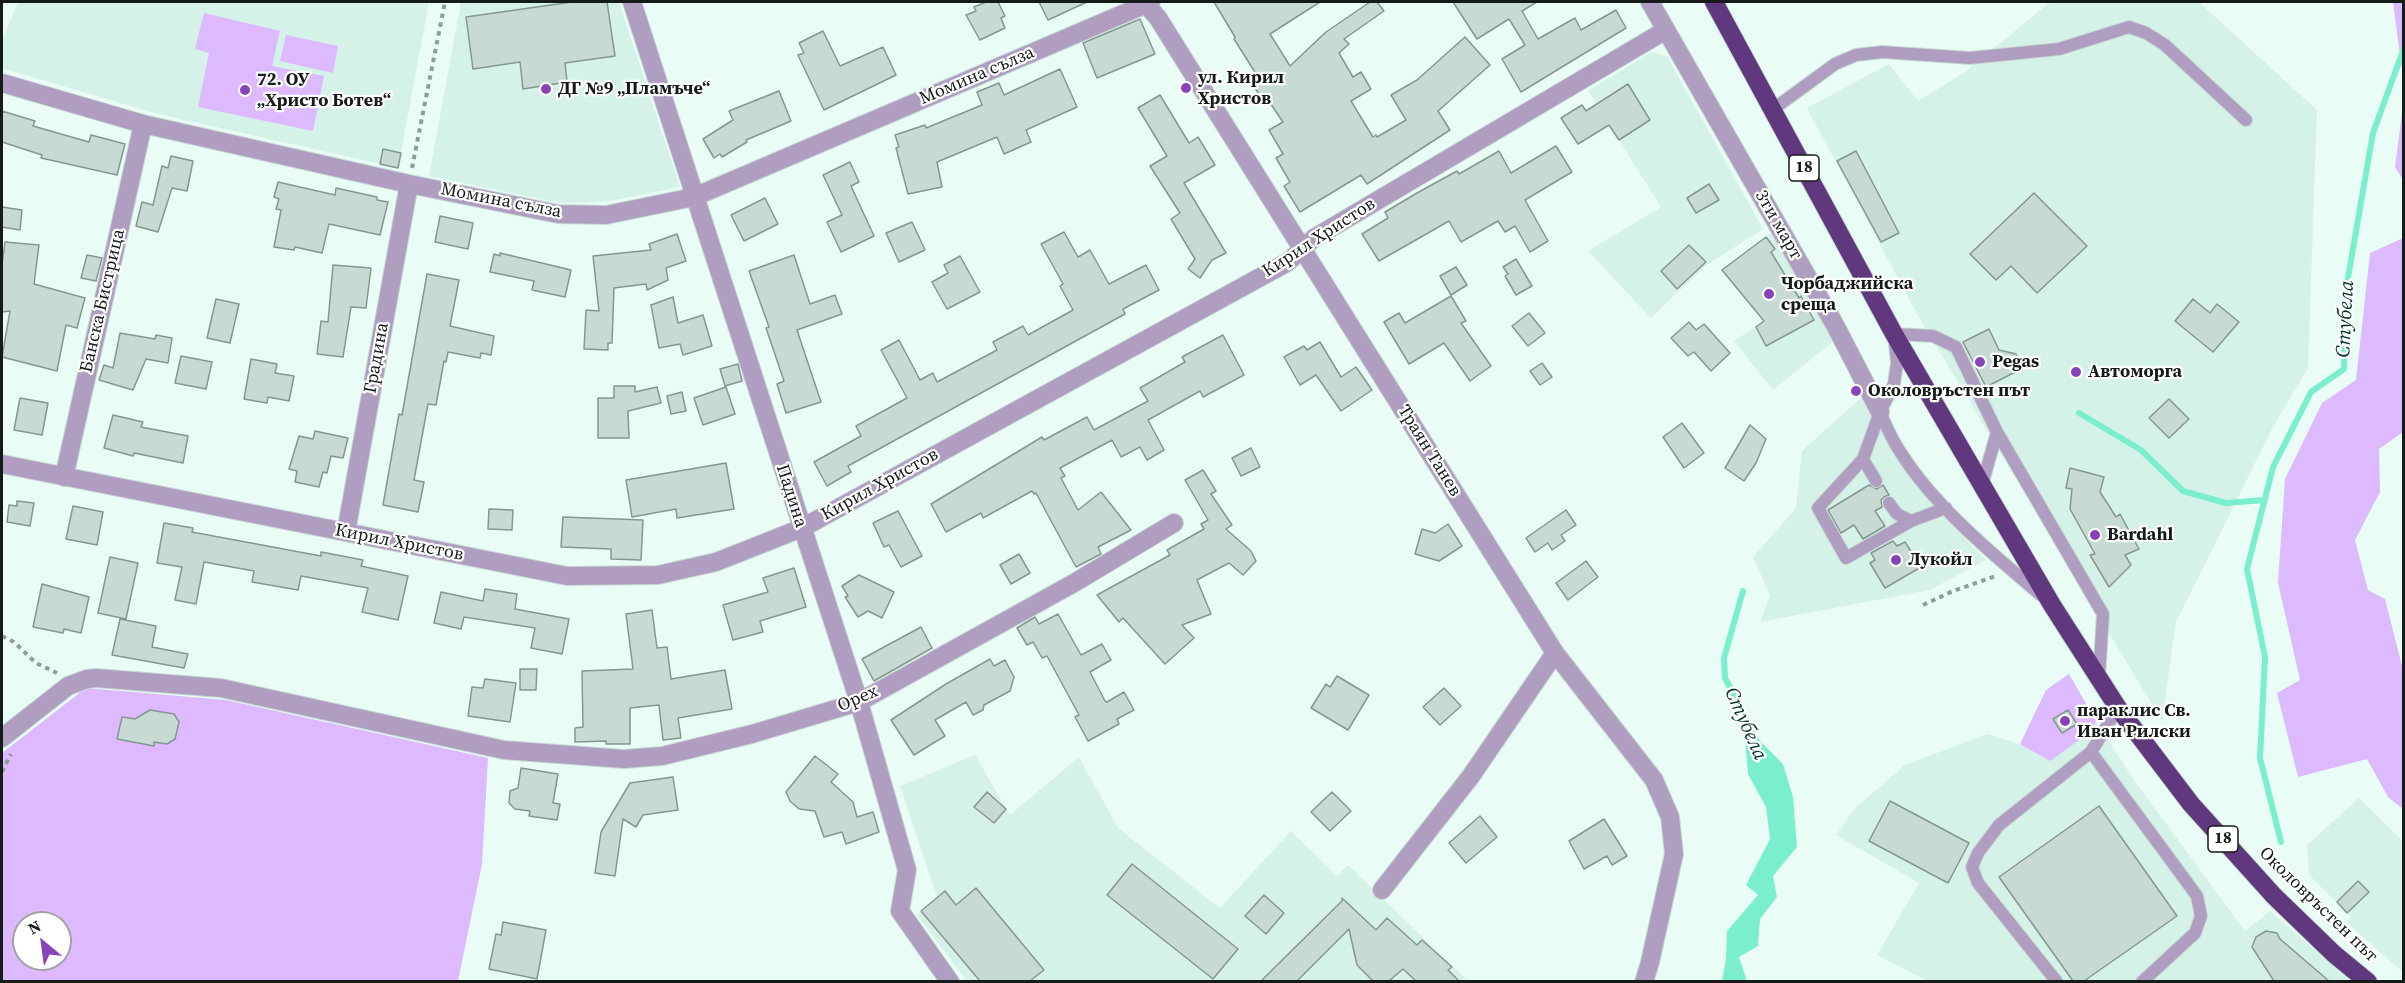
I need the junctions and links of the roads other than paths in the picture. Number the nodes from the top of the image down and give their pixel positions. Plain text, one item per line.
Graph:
1 (632, 2) edge
2 (1148, 2) edge
3 (1650, 2) edge
4 (1714, 2) edge
5 (1666, 30) junction
6 (2, 83) edge
7 (1772, 110) junction
8 (2247, 120) dead end
9 (143, 124) junction
10 (409, 184) junction
11 (694, 196) junction
12 (1302, 249) junction
13 (1894, 334) junction
14 (1880, 412) junction
15 (1997, 432) junction
16 (1863, 459) junction
17 (2, 464) edge
18 (64, 477) junction
19 (1876, 481) dead end
20 (1982, 485) junction
21 (1888, 503) dead end
22 (1946, 508) junction
23 (1911, 521) junction
24 (1174, 523) dead end
25 (802, 528) junction
26 (346, 532) junction
27 (2052, 605) junction
28 (1555, 653) junction
29 (2099, 679) junction
30 (859, 702) junction
31 (2118, 708) junction
32 (2, 738) edge
33 (2091, 752) junction
34 (1382, 890) dead end
35 (950, 981) edge
36 (1644, 981) edge
37 (2057, 981) edge
38 (2142, 981) edge
39 (2368, 981) edge

1 - 11 street, Падина
2 - 11 street, Момина сълза
2 - 12 street, Траян Танев
3 - 5 street, 3ти март
4 - 7 highway, Околовръстен път / 18
5 - 12 street, Кирил Христов
5 - 14 street, 3ти март
6 - 9 street, Момина сълза
7 - 8 lane
7 - 13 highway, Околовръстен път / 18
9 - 10 street, Момина сълза
9 - 18 street, Банска Бистрица
10 - 11 street, Момина сълза
10 - 26 street, Градина
11 - 25 street, Падина
12 - 25 street, Кирил Христов
12 - 28 street, Траян Танев
13 - 14 lane
13 - 15 lane
13 - 20 highway, Околовръстен път / 18
14 - 16 lane
14 - 22 lane, 3ти март
15 - 20 lane
15 - 29 lane
16 - 19 lane
16 - 23 lane
17 - 18 street, Кирил Христов
18 - 26 street, Кирил Христов
20 - 27 highway, Околовръстен път / 18
21 - 23 lane
22 - 23 lane
22 - 27 lane, 3ти март
24 - 30 street, Орех
25 - 26 street, Кирил Христов
25 - 30 street, Падина
27 - 29 highway, Околовръстен път / 18
28 - 34 street
28 - 36 street, Траян Танев
29 - 31 highway, Околовръстен път / 18
30 - 32 street, Орех
30 - 35 street, Падина
31 - 33 lane
31 - 39 highway, Околовръстен път / 18
33 - 37 lane
33 - 38 lane

